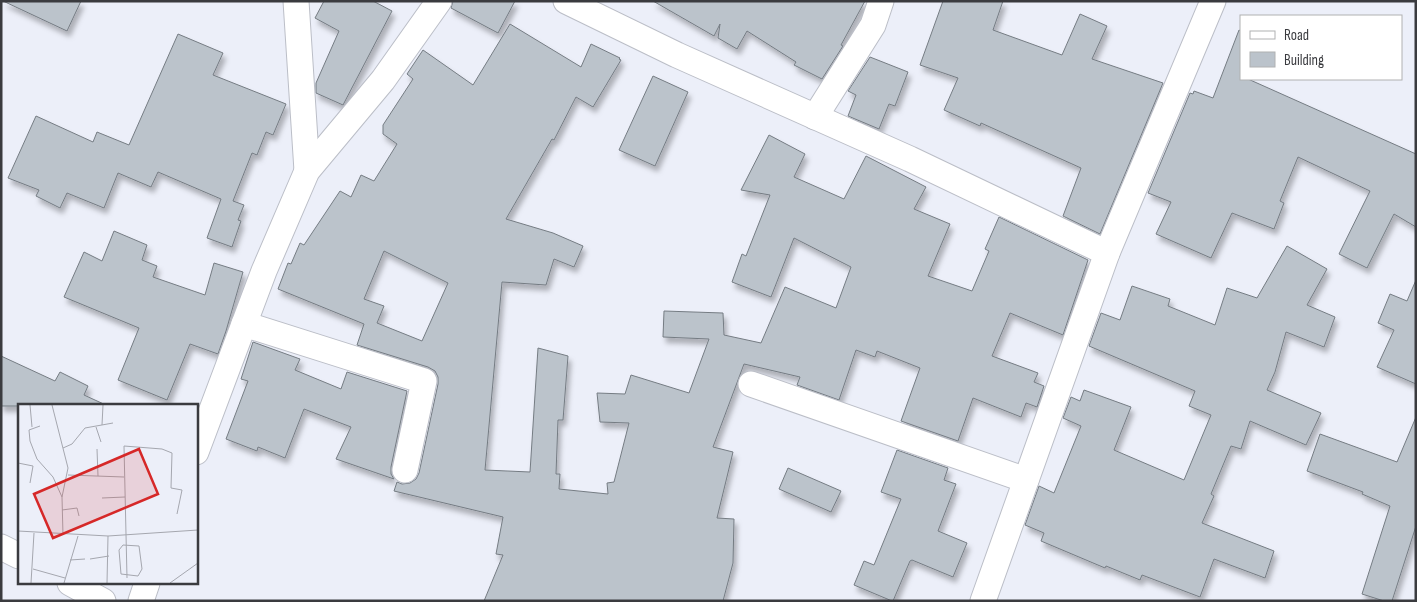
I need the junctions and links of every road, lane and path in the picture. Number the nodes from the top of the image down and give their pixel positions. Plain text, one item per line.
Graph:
1 (296, 1) edge
2 (439, 1) edge
3 (881, 1) edge
4 (1213, 1) edge
5 (578, 4) edge
6 (815, 117) junction
7 (307, 171) junction
8 (1107, 254) junction
9 (244, 324) junction
10 (751, 384) dead end
11 (198, 447) edge
12 (405, 470) dead end
13 (1026, 480) junction
14 (1, 546) edge
15 (18, 555) edge
16 (72, 584) edge
17 (147, 584) edge
18 (103, 601) edge
19 (141, 601) edge
20 (983, 601) edge

1 - 7 street
2 - 7 street
3 - 6 street
4 - 8 street
5 - 6 street
6 - 8 street
7 - 9 street
8 - 13 street
9 - 11 street
9 - 12 street
10 - 13 street
13 - 20 street
14 - 15 street
16 - 18 street
17 - 19 street

